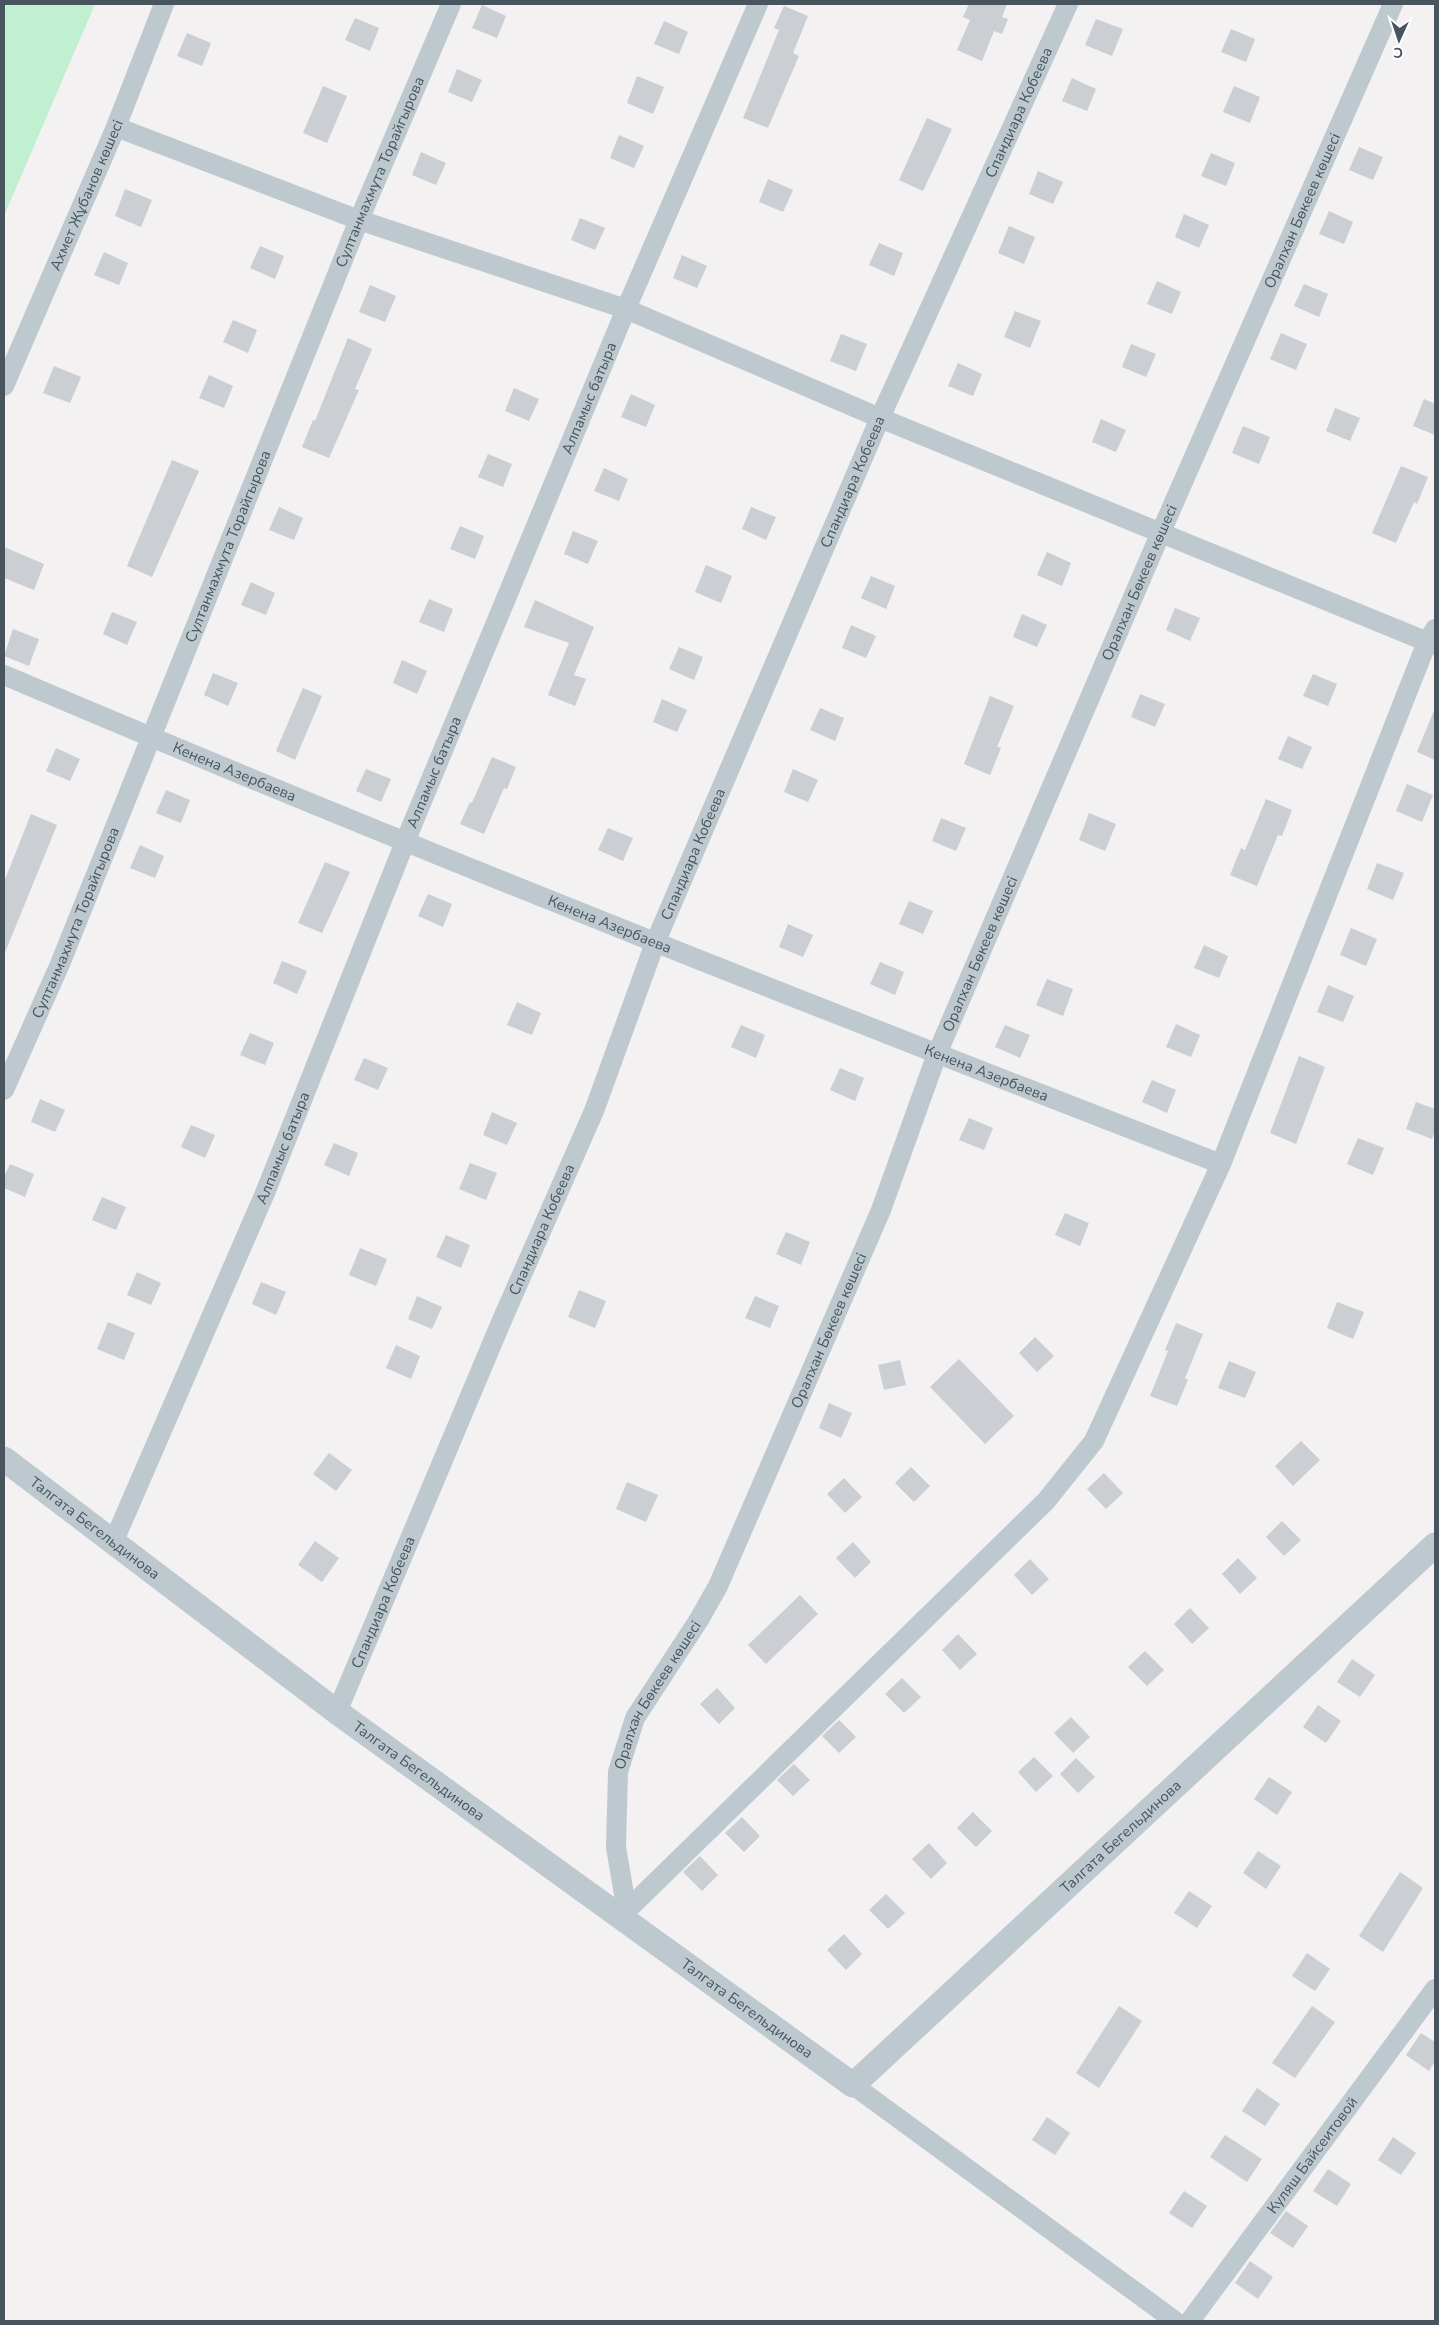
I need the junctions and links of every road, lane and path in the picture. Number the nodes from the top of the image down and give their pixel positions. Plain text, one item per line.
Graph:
1 (164, 4) edge
2 (451, 4) edge
3 (758, 4) edge
4 (1068, 4) edge
5 (1393, 4) edge
6 (116, 127) junction
7 (359, 220) junction
8 (626, 309) junction
9 (4, 386) edge
10 (880, 418) junction
11 (1161, 532) junction
12 (1433, 639) edge
13 (4, 674) edge
14 (151, 737) junction
15 (405, 842) junction
16 (655, 943) junction
17 (937, 1054) junction
18 (4, 1090) edge
19 (1221, 1164) junction
20 (4, 1459) edge
21 (112, 1543) junction
22 (1435, 1545) edge
23 (337, 1712) junction
24 (624, 1914) junction
25 (1435, 1989) edge
26 (853, 2085) junction
27 (1175, 2321) edge
28 (1190, 2321) edge

1 - 6 street, Ахмет Жұбанов көшесі
2 - 7 street, Султанмахмута Торайгырова
3 - 8 street, Алпамыс батыра
4 - 10 street, Спандиара Кобеева
5 - 11 street, Оралхан Бөкеев көшесі
6 - 7 street
6 - 9 street, Ахмет Жұбанов көшесі
7 - 8 street
7 - 14 street, Султанмахмута Торайгырова
8 - 10 street
8 - 15 street, Алпамыс батыра
10 - 11 street
10 - 16 street, Спандиара Кобеева
11 - 12 street
11 - 17 street, Оралхан Бөкеев көшесі
12 - 19 street
13 - 14 street, Кенена Азербаева
14 - 15 street, Кенена Азербаева
14 - 18 street, Султанмахмута Торайгырова
15 - 16 street, Кенена Азербаева
15 - 21 street, Алпамыс батыра
16 - 17 street, Кенена Азербаева
16 - 23 street, Спандиара Кобеева
17 - 19 street, Кенена Азербаева
17 - 24 street, Оралхан Бөкеев көшесі
19 - 24 street
20 - 21 street, Талгата Бегельдинова
21 - 23 street, Талгата Бегельдинова
22 - 26 street, Талгата Бегельдинова
23 - 24 street, Талгата Бегельдинова
24 - 26 street, Талгата Бегельдинова
25 - 28 street, Куляш Байсеитовой
26 - 27 street

